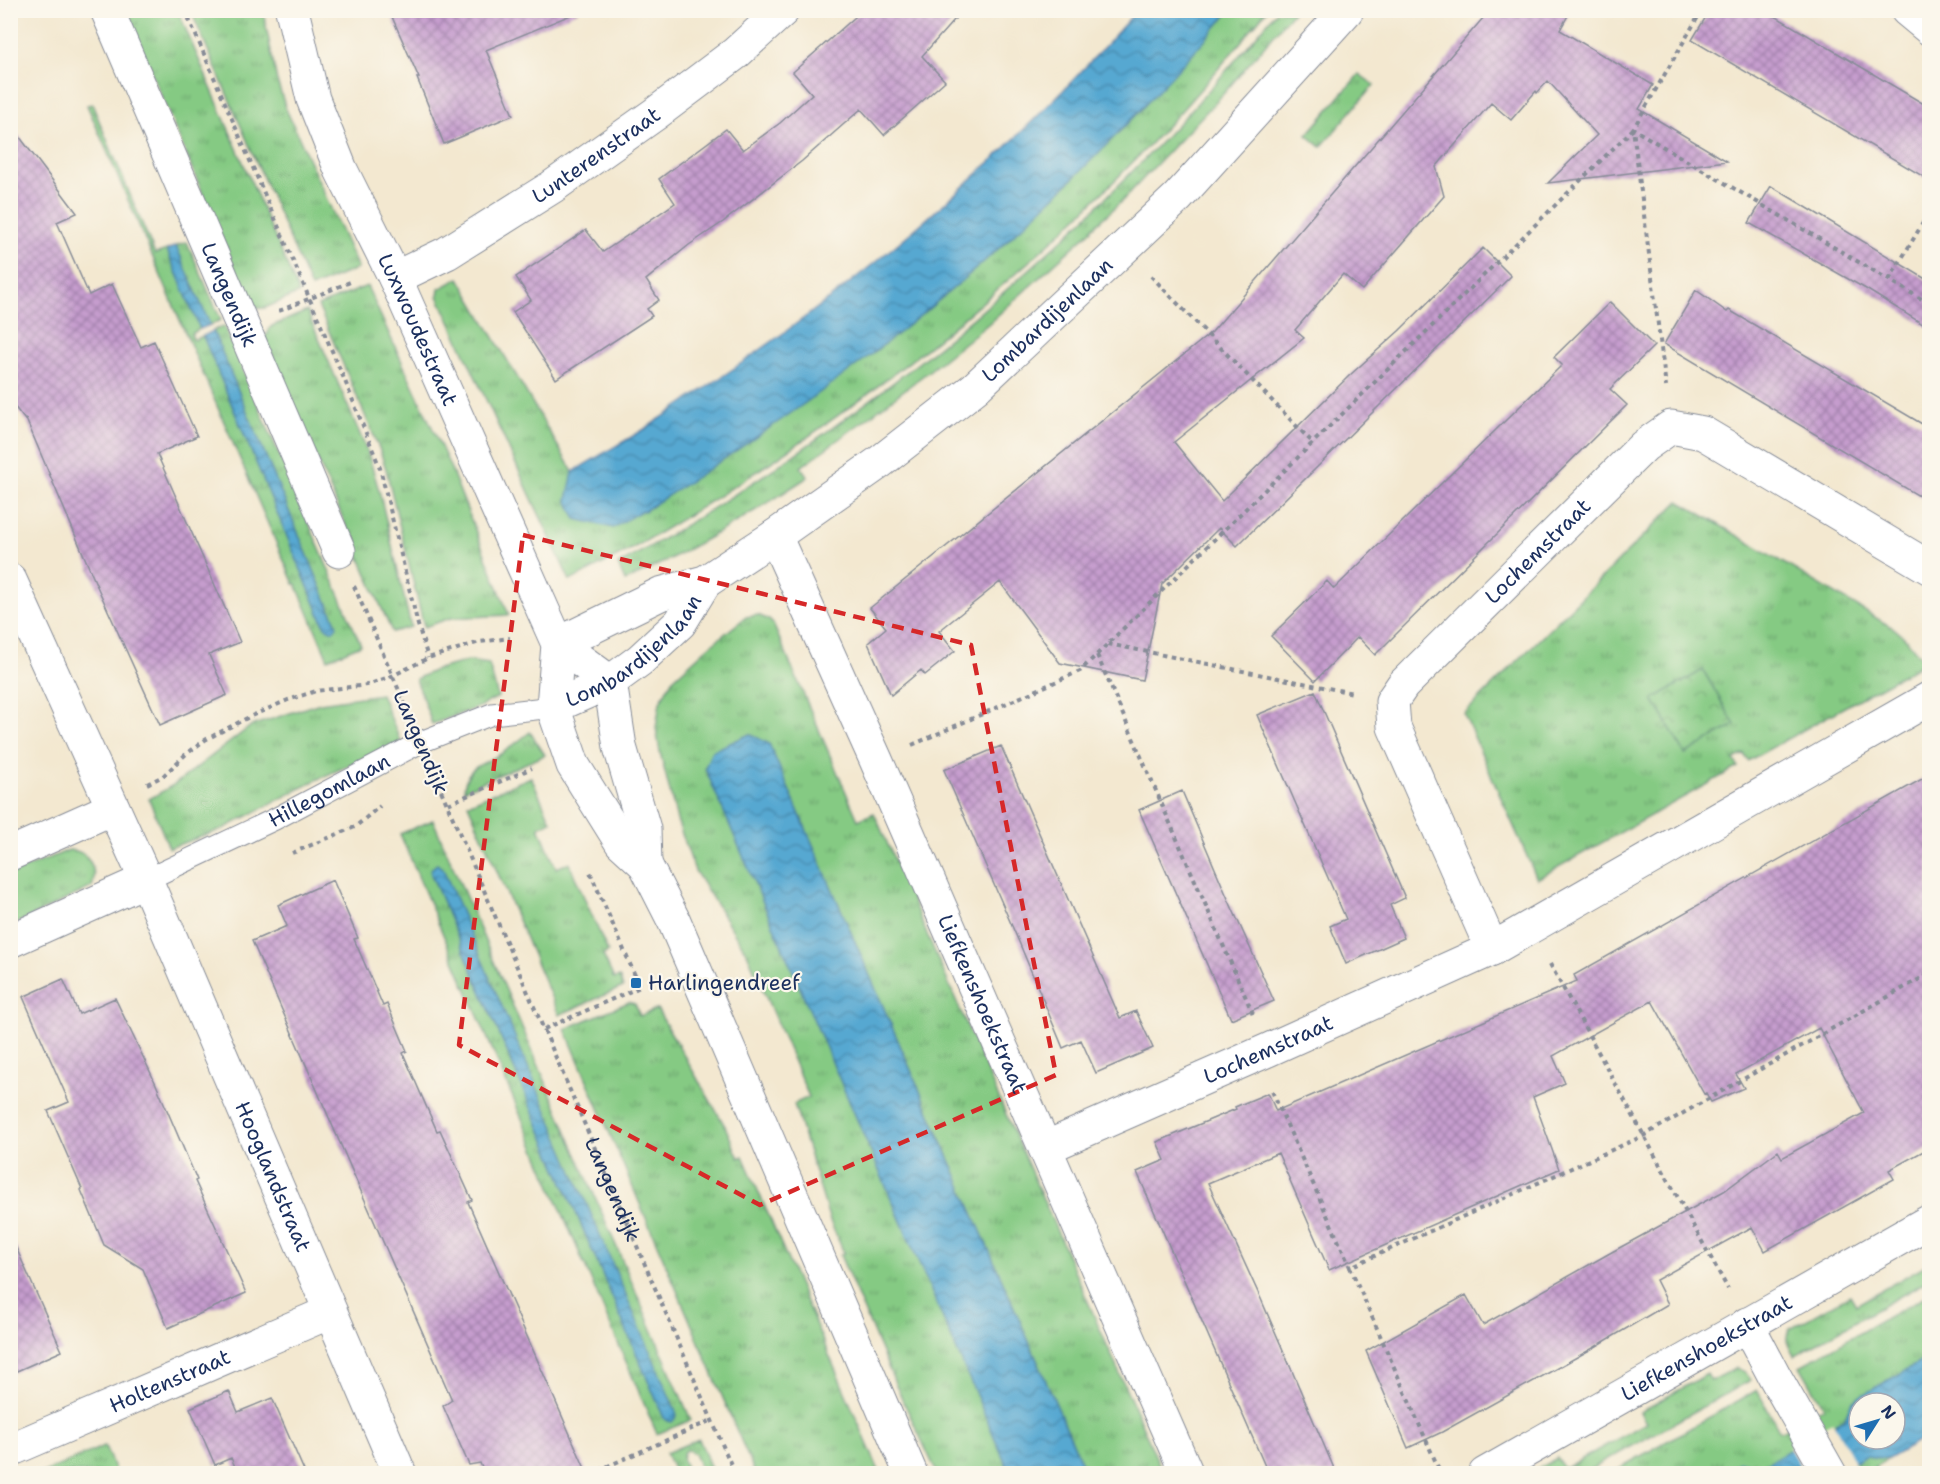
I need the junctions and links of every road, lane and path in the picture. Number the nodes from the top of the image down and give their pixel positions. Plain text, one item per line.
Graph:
1 (107, 10) edge
2 (185, 10) edge
3 (292, 10) edge
4 (783, 10) edge
5 (1347, 10) edge
6 (1702, 10) edge
7 (1907, 10) edge
8 (1929, 29) edge
9 (1633, 129) junction
10 (1929, 211) edge
11 (1124, 248) junction
12 (394, 278) junction
13 (1889, 280) junction
14 (308, 299) junction
15 (1929, 304) edge
16 (242, 326) junction
17 (1671, 428) junction
18 (1314, 444) junction
19 (775, 536) junction
20 (339, 551) joint
21 (1929, 568) edge
22 (10, 580) edge
23 (705, 582) junction
24 (558, 644) junction
25 (1108, 644) junction
26 (1097, 655) junction
27 (428, 658) junction
28 (392, 676) junction
29 (610, 682) junction
30 (1929, 698) edge
31 (1392, 701) junction
32 (553, 707) junction
33 (421, 742) junction
34 (876, 760) junction
35 (573, 765) junction
36 (448, 804) junction
37 (112, 808) junction
38 (10, 854) edge
39 (645, 864) junction
40 (589, 871) dead end
41 (146, 880) junction
42 (1530, 927) junction
43 (10, 941) edge
44 (1492, 949) junction
45 (1929, 973) edge
46 (544, 1029) junction
47 (1262, 1053) junction
48 (1643, 1136) junction
49 (1045, 1148) junction
50 (1929, 1221) edge
51 (1350, 1267) junction
52 (330, 1312) junction
53 (1747, 1323) junction
54 (712, 1420) junction
55 (10, 1450) edge
56 (400, 1473) edge
57 (591, 1473) edge
58 (735, 1473) edge
59 (911, 1473) edge
60 (1187, 1473) edge
61 (1441, 1473) edge
62 (1485, 1473) edge
63 (1830, 1473) edge

1 - 16 street, Langendijk
2 - 14 path
3 - 12 street, Luxwoudestraat
4 - 12 street, Lunterenstraat
5 - 11 street, Lombardijenlaan
6 - 9 path
7 - 8 street
9 - 13 path
9 - 17 path
9 - 18 path
10 - 13 path
11 - 18 path
11 - 19 street, Lombardijenlaan
12 - 14 path
12 - 24 street, Luxwoudestraat
13 - 15 path
14 - 16 path
14 - 27 path
16 - 20 street, Langendijk
17 - 21 street
17 - 31 street, Lochemstraat
18 - 25 path
19 - 23 street, Lombardijenlaan
19 - 34 street, Liefkenshoekstraat
20 - 28 path, Langendijk
22 - 37 street
23 - 24 street, Lombardijenlaan
23 - 29 street, Lombardijenlaan
24 - 27 path
24 - 29 street
24 - 32 street
25 - 26 path
25 - 31 path
26 - 34 path
26 - 47 path
27 - 28 path
28 - 33 path, Langendijk
28 - 37 path
29 - 32 street, Lombardijenlaan
29 - 39 street
30 - 42 street, Lochemstraat
31 - 44 street
32 - 33 lane, Hillegomlaan
32 - 35 street
33 - 36 path, Langendijk
33 - 41 lane, Hillegomlaan
34 - 49 street, Liefkenshoekstraat
35 - 36 path
35 - 39 street
36 - 46 path, Langendijk
37 - 38 street
37 - 41 street
39 - 59 street
40 - 46 path
41 - 43 street, Hillegomlaan
41 - 52 street, Hooglandstraat
42 - 44 street, Lochemstraat
42 - 48 path
44 - 47 street, Lochemstraat
45 - 48 path
46 - 54 path, Langendijk
47 - 49 street, Lochemstraat
47 - 51 path
48 - 51 path
48 - 53 path
49 - 60 street, Liefkenshoekstraat
50 - 53 street, Liefkenshoekstraat
51 - 61 path
52 - 55 street, Holtenstraat
52 - 56 street, Hooglandstraat
53 - 62 street, Liefkenshoekstraat
53 - 63 street
54 - 57 path
54 - 58 path, Langendijk

